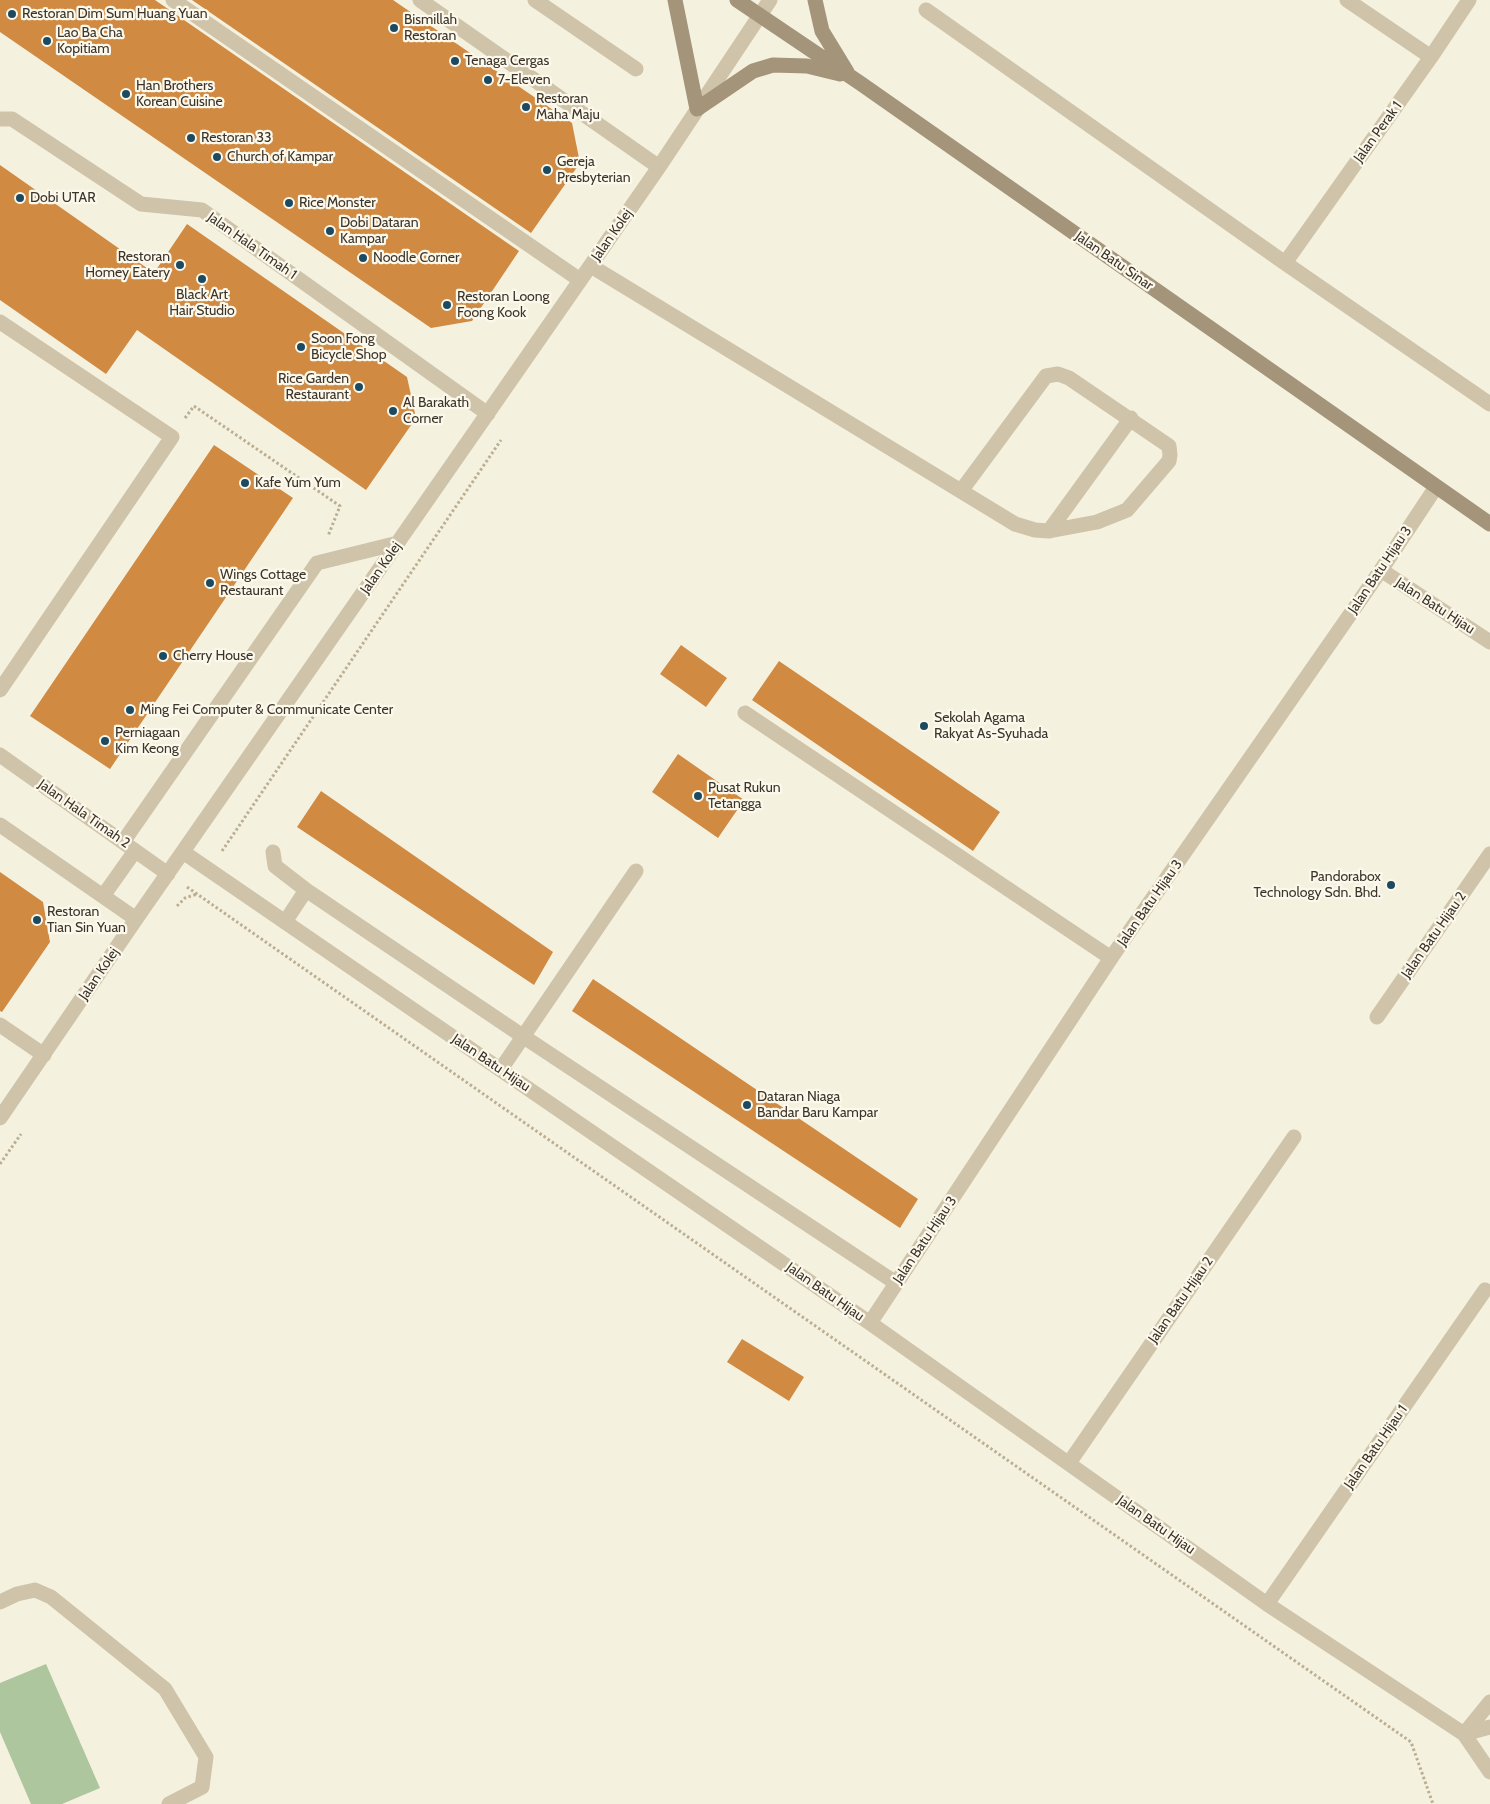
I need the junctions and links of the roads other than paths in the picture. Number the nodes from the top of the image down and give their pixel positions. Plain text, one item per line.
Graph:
1 (173, 0) edge
2 (420, 0) edge
3 (535, 0) edge
4 (675, 0) edge
5 (737, 0) edge
6 (770, 0) edge
7 (815, 0) edge
8 (1347, 0) edge
9 (1469, 0) edge
10 (926, 10) dead end
11 (760, 16) junction
12 (1432, 57) junction
13 (636, 69) dead end
14 (849, 76) junction
15 (697, 109) junction
16 (0, 119) edge
17 (659, 167) junction
18 (1285, 263) junction
19 (591, 266) junction
20 (580, 280) junction
21 (0, 322) edge
22 (1489, 400) edge
23 (488, 414) junction
24 (1131, 418) junction
25 (1436, 487) junction
26 (961, 491) junction
27 (1490, 524) edge
28 (1049, 532) junction
29 (398, 543) junction
30 (1381, 570) junction
31 (1490, 642) edge
32 (0, 690) edge
33 (745, 713) dead end
34 (0, 755) edge
35 (0, 825) edge
36 (123, 842) junction
37 (136, 851) junction
38 (183, 852) junction
39 (273, 852) dead end
40 (1490, 854) edge
41 (636, 871) dead end
42 (168, 874) junction
43 (306, 890) junction
44 (103, 896) junction
45 (136, 919) junction
46 (285, 922) junction
47 (1111, 958) junction
48 (1378, 1017) dead end
49 (0, 1025) edge
50 (524, 1037) junction
51 (44, 1055) junction
52 (501, 1070) junction
53 (0, 1118) edge
54 (1294, 1137) dead end
55 (896, 1283) junction
56 (1485, 1290) dead end
57 (870, 1323) junction
58 (1069, 1463) junction
59 (0, 1602) edge
60 (1267, 1604) junction
61 (1490, 1702) edge
62 (1490, 1727) edge
63 (1464, 1734) junction
64 (1490, 1772) edge
65 (169, 1804) edge

1 - 20 street
2 - 17 street
3 - 13 street
4 - 15 street
5 - 11 street, Jalan Batu Sinar
6 - 11 street, Jalan Kolej
7 - 14 street
8 - 12 street
9 - 12 street, Jalan Perak 1
10 - 18 street
11 - 14 street, Jalan Batu Sinar
11 - 15 street, Jalan Kolej
12 - 18 street, Jalan Perak 1
14 - 15 street
14 - 25 street, Jalan Batu Sinar
15 - 17 street, Jalan Kolej
16 - 23 street, Jalan Hala Timah 1
17 - 19 street, Jalan Kolej
18 - 22 street
19 - 20 street, Jalan Kolej
19 - 26 street
20 - 23 street, Jalan Kolej
21 - 32 street
23 - 29 street, Jalan Kolej
24 - 26 street
24 - 28 street
24 - 28 street
25 - 27 street, Jalan Batu Sinar
25 - 30 street, Jalan Batu Hijau 3
26 - 28 street
29 - 36 street
29 - 38 street, Jalan Kolej
30 - 31 street, Jalan Batu Hijau
30 - 47 street, Jalan Batu Hijau 3
33 - 47 street
34 - 36 street, Jalan Hala Timah 2
35 - 44 street
36 - 37 street, Jalan Hala Timah 2
37 - 42 street, Jalan Hala Timah 2
37 - 44 street
38 - 42 street, Jalan Kolej
38 - 46 street, Jalan Batu Hijau
39 - 43 street
40 - 48 street, Jalan Batu Hijau 2
41 - 50 street
42 - 45 street, Jalan Kolej
43 - 46 street
43 - 50 street
44 - 45 street
45 - 51 street, Jalan Kolej
46 - 52 street, Jalan Batu Hijau
47 - 55 street, Jalan Batu Hijau 3
49 - 51 street
50 - 52 street
50 - 55 street
51 - 53 street, Jalan Kolej
52 - 57 street, Jalan Batu Hijau
54 - 58 street, Jalan Batu Hijau 2
55 - 57 street, Jalan Batu Hijau 3
56 - 60 street, Jalan Batu Hijau 1
57 - 58 street, Jalan Batu Hijau
58 - 60 street, Jalan Batu Hijau
59 - 65 street
60 - 63 street, Jalan Batu Hijau
61 - 63 street
62 - 63 street
63 - 64 street, Jalan Batu Hijau

